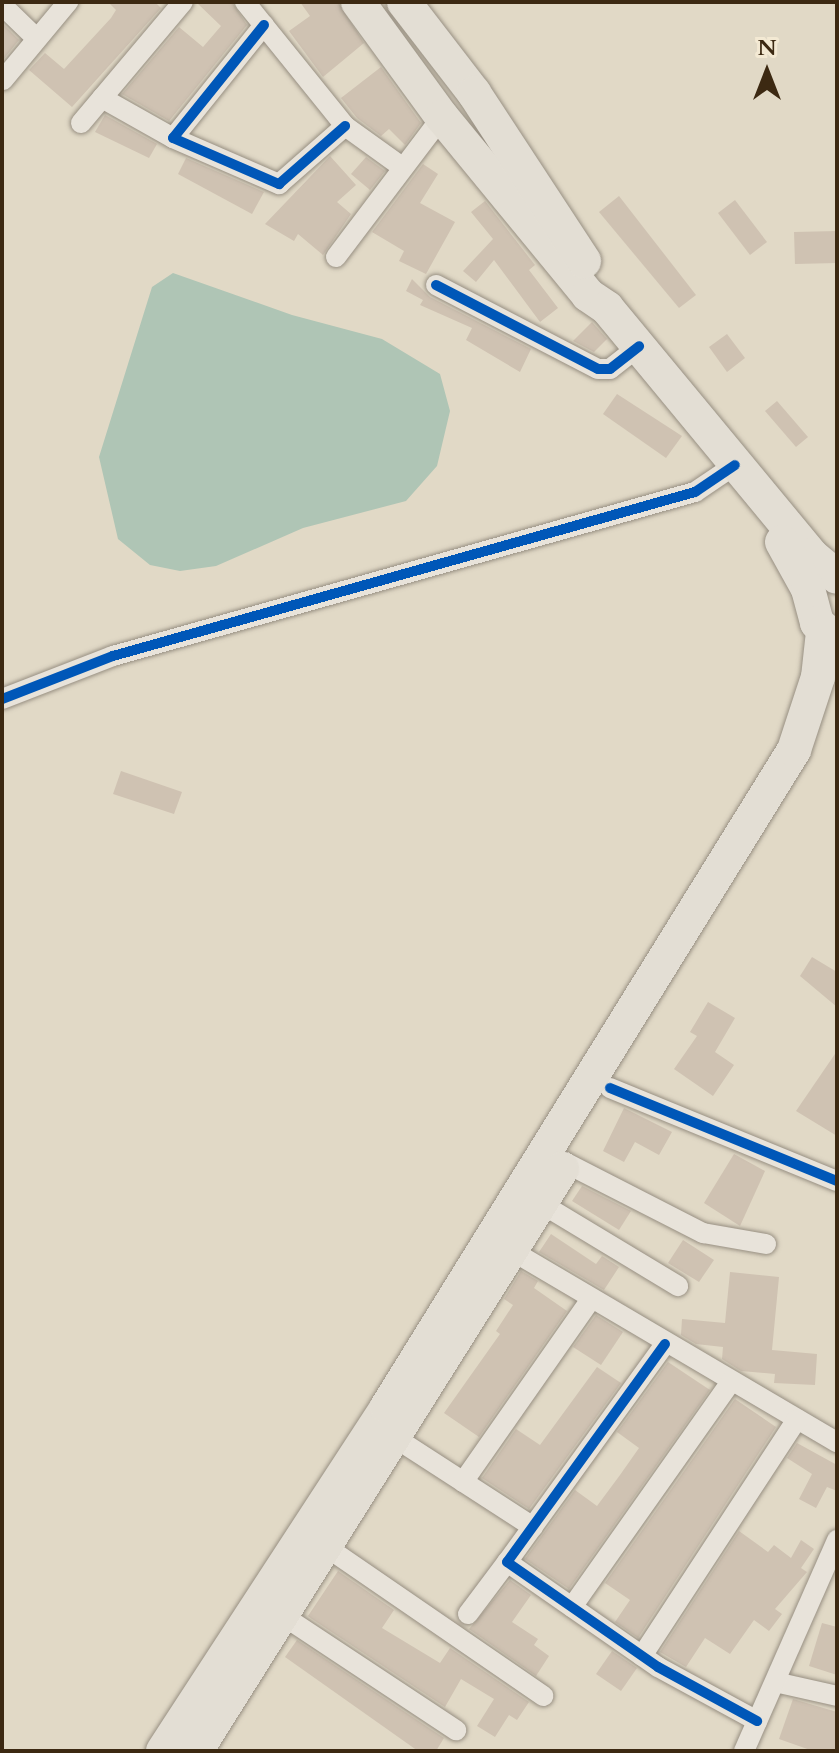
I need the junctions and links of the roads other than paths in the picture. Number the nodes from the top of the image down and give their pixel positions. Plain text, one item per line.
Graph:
1 (68, 2) edge
2 (245, 2) edge
3 (358, 2) edge
4 (404, 2) edge
5 (2, 5) edge
6 (173, 6) edge
7 (264, 25) junction
8 (35, 37) junction
9 (3, 80) edge
10 (102, 98) junction
11 (442, 117) junction
12 (81, 123) dead end
13 (345, 126) junction
14 (173, 138) junction
15 (402, 167) junction
16 (336, 257) dead end
17 (436, 285) dead end
18 (607, 308) junction
19 (639, 346) junction
20 (741, 472) junction
21 (837, 577) edge
22 (837, 583) edge
23 (825, 628) edge
24 (837, 691) edge
25 (2, 699) edge
26 (610, 1088) junction
27 (566, 1163) junction
28 (837, 1181) edge
29 (542, 1204) junction
30 (766, 1244) dead end
31 (514, 1252) junction
32 (678, 1286) dead end
33 (591, 1299) junction
34 (665, 1344) junction
35 (731, 1382) junction
36 (797, 1419) junction
37 (397, 1439) junction
38 (837, 1442) edge
39 (463, 1482) junction
40 (533, 1527) junction
41 (837, 1540) edge
42 (325, 1546) junction
43 (507, 1562) junction
44 (572, 1607) junction
45 (468, 1614) dead end
46 (282, 1615) junction
47 (642, 1656) junction
48 (775, 1682) junction
49 (543, 1696) dead end
50 (837, 1696) edge
51 (757, 1721) junction
52 (456, 1730) dead end
53 (163, 1751) edge
54 (196, 1751) edge
55 (744, 1751) edge

1 - 8 street
2 - 7 street
3 - 11 highway
4 - 18 highway
5 - 8 street
6 - 10 street
7 - 13 street
7 - 14 street
8 - 9 street
10 - 12 street
10 - 14 street
11 - 15 street
11 - 18 highway
13 - 14 street
13 - 15 street
15 - 16 street
17 - 19 street
18 - 19 highway
19 - 20 highway
20 - 21 highway
20 - 23 highway
20 - 25 street
22 - 23 highway
23 - 53 highway
24 - 26 highway
26 - 27 highway
26 - 28 street
27 - 29 highway
27 - 30 street
29 - 31 highway
29 - 32 street
31 - 33 street
31 - 37 highway
33 - 34 street
33 - 39 street
34 - 35 street
34 - 40 street
35 - 36 street
35 - 44 street
36 - 38 street
36 - 47 street
37 - 39 street
37 - 42 highway
39 - 40 street
40 - 43 street
41 - 48 street
42 - 46 highway
42 - 49 street
43 - 44 street
43 - 45 street
44 - 47 street
46 - 52 street
46 - 54 highway
47 - 51 street
48 - 50 street
48 - 51 street
51 - 55 street

